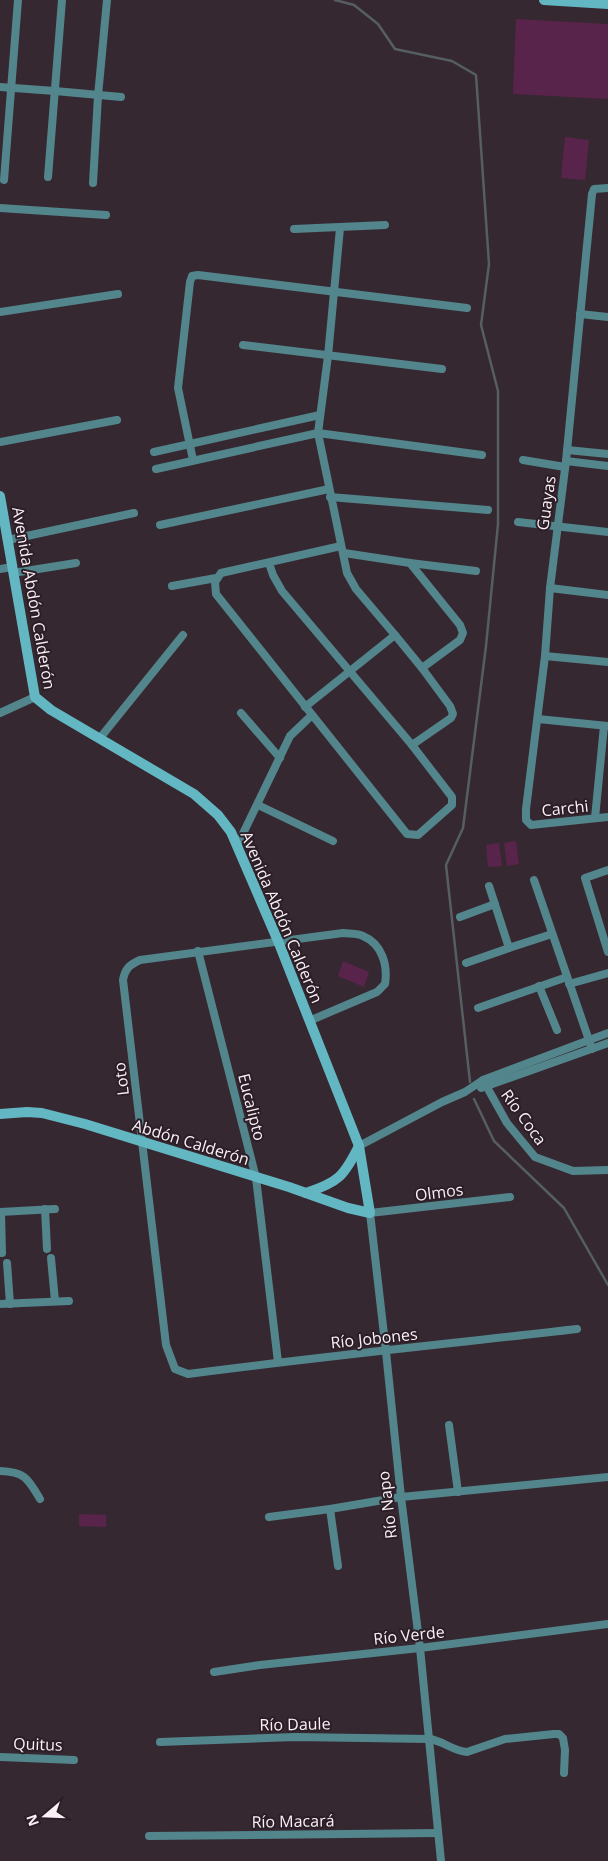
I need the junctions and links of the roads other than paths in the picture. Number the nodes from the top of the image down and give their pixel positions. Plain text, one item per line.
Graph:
1 (18, 0) edge
2 (62, 0) edge
3 (108, 0) edge
4 (544, 0) edge
5 (577, 1) edge
6 (608, 4) edge
7 (0, 88) edge
8 (11, 88) junction
9 (55, 91) junction
10 (98, 96) junction
11 (121, 98) dead end
12 (48, 177) dead end
13 (4, 180) dead end
14 (92, 183) dead end
15 (608, 188) edge
16 (0, 208) edge
17 (106, 215) dead end
18 (385, 225) dead end
19 (294, 228) dead end
20 (340, 228) junction
21 (334, 292) junction
22 (118, 294) dead end
23 (467, 308) dead end
24 (0, 312) edge
25 (580, 314) junction
26 (608, 317) edge
27 (242, 345) dead end
28 (328, 356) junction
29 (442, 369) dead end
30 (320, 415) junction
31 (117, 420) dead end
32 (318, 433) junction
33 (0, 442) edge
34 (190, 443) junction
35 (567, 450) junction
36 (154, 452) dead end
37 (608, 454) edge
38 (482, 455) dead end
39 (193, 460) junction
40 (523, 460) dead end
41 (565, 464) junction
42 (608, 466) edge
43 (156, 469) dead end
44 (330, 493) junction
45 (0, 496) edge
46 (488, 510) dead end
47 (134, 513) dead end
48 (518, 522) dead end
49 (160, 525) dead end
50 (557, 526) junction
51 (608, 532) edge
52 (8, 540) junction
53 (342, 550) junction
54 (76, 563) dead end
55 (269, 563) junction
56 (410, 563) junction
57 (0, 569) edge
58 (13, 570) junction
59 (476, 571) dead end
60 (216, 578) junction
61 (172, 586) dead end
62 (550, 588) junction
63 (608, 595) edge
64 (183, 635) dead end
65 (394, 635) junction
66 (546, 656) junction
67 (608, 662) edge
68 (422, 668) junction
69 (350, 671) junction
70 (35, 697) junction
71 (305, 707) junction
72 (0, 713) edge
73 (241, 713) dead end
74 (311, 716) junction
75 (538, 719) junction
76 (606, 726) edge
77 (100, 738) junction
78 (412, 745) junction
79 (280, 758) junction
80 (258, 805) junction
81 (608, 817) edge
82 (595, 818) junction
83 (526, 820) joint
84 (333, 842) dead end
85 (237, 846) junction
86 (608, 870) edge
87 (534, 880) dead end
88 (489, 886) dead end
89 (495, 904) junction
90 (460, 917) dead end
91 (608, 919) edge
92 (599, 922) junction
93 (552, 934) junction
94 (278, 942) junction
95 (510, 948) junction
96 (198, 951) junction
97 (608, 952) edge
98 (466, 962) dead end
99 (608, 973) edge
100 (568, 980) junction
101 (539, 986) junction
102 (478, 1008) dead end
103 (309, 1021) junction
104 (557, 1030) dead end
105 (608, 1033) edge
106 (589, 1040) junction
107 (608, 1043) edge
108 (592, 1048) junction
109 (485, 1084) junction
110 (0, 1114) edge
111 (143, 1143) junction
112 (359, 1146) junction
113 (608, 1170) edge
114 (256, 1178) junction
115 (306, 1193) junction
116 (510, 1197) dead end
117 (55, 1209) dead end
118 (45, 1210) junction
119 (0, 1212) edge
120 (370, 1213) junction
121 (47, 1249) dead end
122 (2, 1253) dead end
123 (51, 1258) dead end
124 (7, 1263) dead end
125 (69, 1300) dead end
126 (55, 1301) junction
127 (0, 1304) edge
128 (10, 1304) junction
129 (577, 1329) dead end
130 (386, 1352) junction
131 (278, 1362) junction
132 (174, 1369) joint
133 (449, 1425) dead end
134 (0, 1471) edge
135 (608, 1477) edge
136 (458, 1492) junction
137 (401, 1497) junction
138 (40, 1499) dead end
139 (330, 1509) junction
140 (269, 1517) dead end
141 (338, 1566) dead end
142 (608, 1624) edge
143 (420, 1648) junction
144 (214, 1672) dead end
145 (430, 1739) junction
146 (160, 1742) dead end
147 (0, 1757) edge
148 (74, 1760) dead end
149 (564, 1773) dead end
150 (438, 1833) junction
151 (149, 1836) dead end
152 (441, 1861) edge

1 - 8 street
2 - 9 street
3 - 10 street
4 - 5 street
5 - 6 street
7 - 8 street
8 - 9 street
8 - 13 street
9 - 10 street
9 - 12 street
10 - 11 street
10 - 14 street
15 - 25 street, Guayas
16 - 17 street
18 - 20 street
19 - 20 street
20 - 21 street
21 - 23 street
21 - 28 street
21 - 34 street
22 - 24 street
25 - 26 street
25 - 35 street, Guayas
27 - 28 street
28 - 29 street
28 - 30 street
30 - 32 street
30 - 34 street
31 - 33 street
32 - 38 street
32 - 39 street
32 - 44 street
34 - 36 street
34 - 39 street
35 - 37 street
35 - 41 street, Guayas
39 - 43 street
40 - 41 street
41 - 42 street
41 - 50 street, Guayas
44 - 46 street
44 - 49 street
44 - 53 street
45 - 52 street, Avenida Abdón Calderón
47 - 52 street
48 - 50 street
50 - 51 street
50 - 62 street, Guayas
52 - 58 street, Avenida Abdón Calderón
53 - 55 street
53 - 56 street
53 - 65 street
54 - 58 street
55 - 60 street
55 - 69 street
56 - 59 street
56 - 68 street
57 - 58 street
58 - 70 street, Avenida Abdón Calderón
60 - 61 street
60 - 71 street
62 - 63 street
62 - 66 street, Guayas
64 - 77 street
65 - 68 street
65 - 69 street
66 - 67 street
66 - 75 street, Guayas
68 - 78 street
69 - 71 street
69 - 78 street
70 - 72 street
70 - 77 street, Avenida Abdón Calderón
71 - 74 street
73 - 79 street
74 - 78 street
74 - 79 street
75 - 76 street
75 - 83 street, Guayas
76 - 82 street
77 - 85 street, Avenida Abdón Calderón
79 - 80 street
80 - 84 street
80 - 85 street
81 - 82 street, Carchi
82 - 83 street, Carchi
85 - 94 street, Avenida Abdón Calderón
86 - 92 street
87 - 93 street
88 - 89 street
89 - 90 street
89 - 95 street
91 - 92 street
92 - 97 street
93 - 95 street
93 - 100 street
94 - 96 street, Loto
94 - 103 street, Avenida Abdón Calderón
94 - 103 street, Loto
95 - 98 street
96 - 111 street, Loto
96 - 114 street, Eucalipto
99 - 100 street
100 - 101 street
100 - 106 street
101 - 102 street
101 - 104 street
103 - 112 street, Avenida Abdón Calderón
105 - 106 street
106 - 108 street
106 - 109 street
107 - 108 street
108 - 109 street
109 - 112 street
109 - 113 street, Río Coca
110 - 111 street, Abdón Calderón
111 - 114 street, Abdón Calderón
111 - 132 street, Loto
112 - 115 street
112 - 120 street, Río Napo
114 - 115 street, Abdón Calderón
114 - 131 street, Eucalipto
115 - 120 street, Abdón Calderón
116 - 120 street, Olmos
117 - 118 street
118 - 119 street
118 - 121 street
119 - 122 street
120 - 130 street, Río Napo
123 - 126 street
124 - 128 street
125 - 126 street
126 - 128 street
127 - 128 street
129 - 130 street, Río Jobones
130 - 131 street, Río Jobones
130 - 137 street, Río Napo
131 - 132 street, Río Jobones
133 - 136 street
134 - 138 street
135 - 136 street
136 - 137 street
137 - 139 street
137 - 143 street, Río Napo
139 - 140 street
139 - 141 street
142 - 143 street, Río Verde
143 - 144 street, Río Verde
143 - 145 street, Río Napo
145 - 146 street, Río Daule
145 - 149 street, Río Daule
145 - 150 street, Río Napo
147 - 148 street, Quitus
150 - 151 street, Río Macará
150 - 152 street, Río Napo

